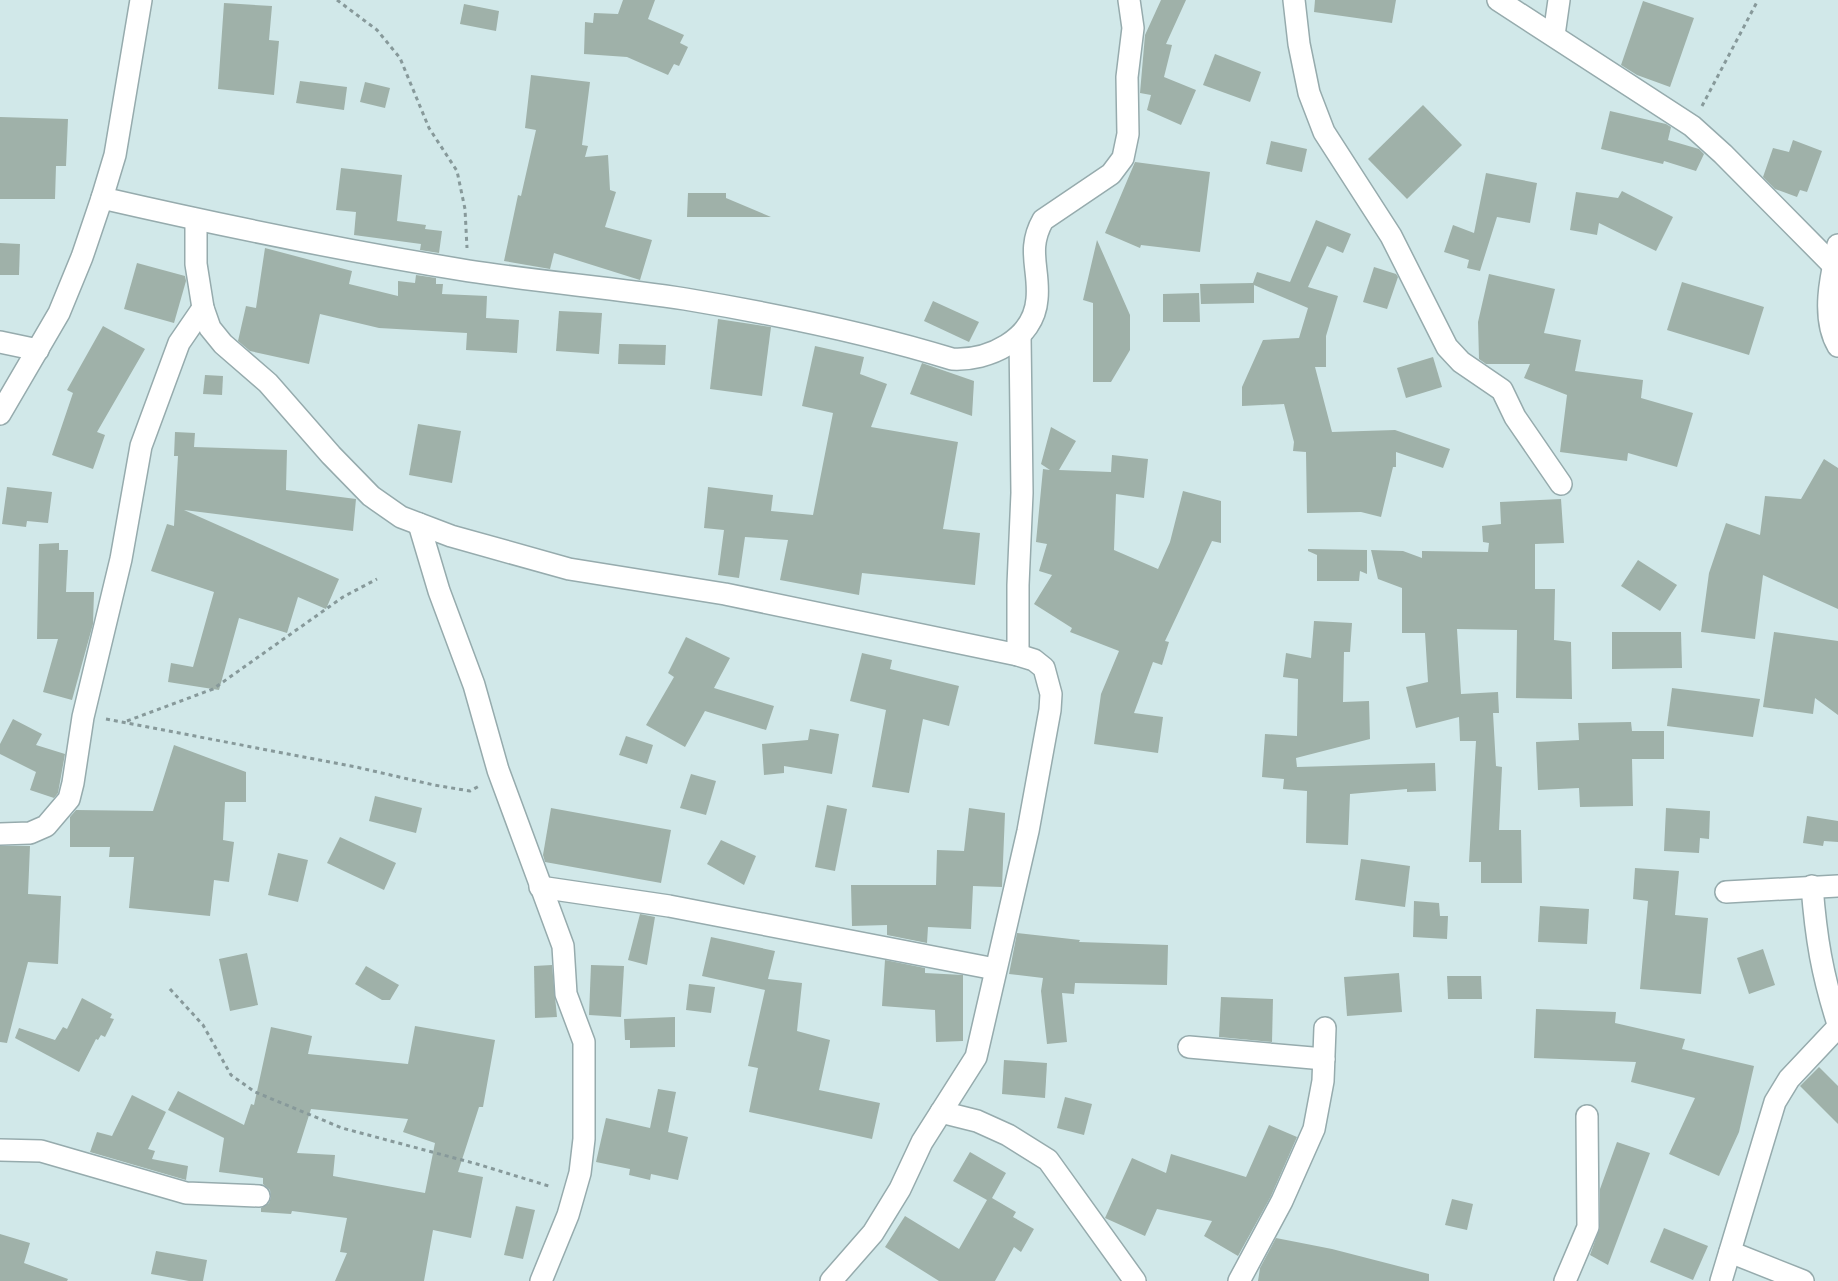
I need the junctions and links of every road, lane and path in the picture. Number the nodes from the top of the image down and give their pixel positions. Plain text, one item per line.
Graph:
1 (141, 0) edge
2 (337, 0) edge
3 (1129, 0) edge
4 (1294, 0) edge
5 (1498, 0) edge
6 (1559, 0) edge
7 (1758, 0) edge
8 (1554, 35) junction
9 (1692, 126) junction
10 (102, 198) junction
11 (196, 220) junction
12 (1836, 255) edge
13 (468, 270) junction
14 (203, 308) junction
15 (1020, 336) junction
16 (0, 342) edge
17 (1838, 346) edge
18 (38, 350) junction
19 (0, 414) edge
20 (1561, 484) dead end
21 (419, 524) junction
22 (377, 579) dead end
23 (1018, 655) junction
24 (83, 717) junction
25 (127, 722) junction
26 (498, 770) junction
27 (0, 834) edge
28 (1812, 886) junction
29 (1838, 886) edge
30 (540, 887) junction
31 (1726, 892) dead end
32 (995, 969) junction
33 (170, 988) dead end
34 (1838, 1026) edge
35 (1325, 1028) dead end
36 (1189, 1047) dead end
37 (1324, 1059) junction
38 (941, 1112) junction
39 (1587, 1116) dead end
40 (0, 1150) edge
41 (574, 1193) junction
42 (259, 1196) dead end
43 (1730, 1252) junction
44 (541, 1281) edge
45 (831, 1281) edge
46 (1135, 1281) edge
47 (1239, 1281) edge
48 (1565, 1281) edge
49 (1721, 1281) edge
50 (1803, 1281) edge

1 - 10 street
2 - 13 path
3 - 15 street
4 - 20 street
5 - 8 street
6 - 8 street
7 - 9 path
8 - 9 street
9 - 12 street
10 - 11 street
10 - 18 street
11 - 13 street
11 - 14 street
12 - 17 street
13 - 15 street
14 - 21 street
14 - 24 street
15 - 23 street
16 - 18 street
18 - 19 street
21 - 23 street
21 - 26 street
22 - 25 path
23 - 32 street
24 - 25 path
24 - 27 street
25 - 26 path
26 - 30 street
28 - 29 street
28 - 31 street
28 - 34 street
30 - 32 street
30 - 41 street
32 - 38 street
33 - 41 path
34 - 43 street
35 - 37 street
36 - 37 street
37 - 47 street
38 - 45 street
38 - 46 street
39 - 48 street
40 - 42 street
41 - 44 street
43 - 49 street
43 - 50 street

